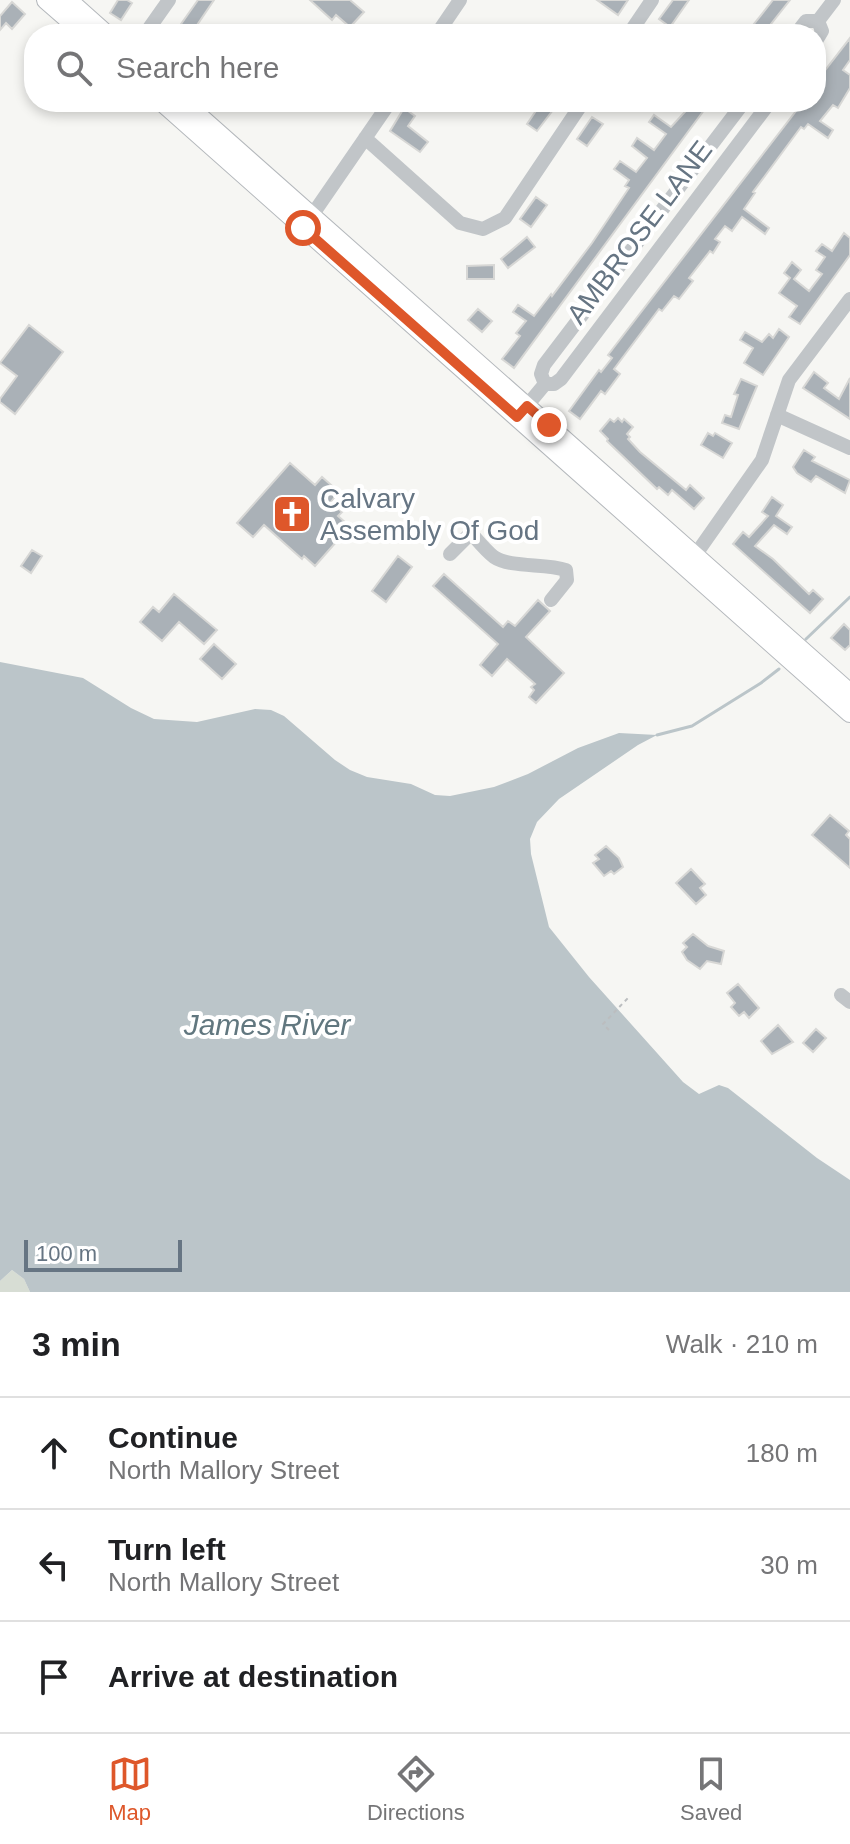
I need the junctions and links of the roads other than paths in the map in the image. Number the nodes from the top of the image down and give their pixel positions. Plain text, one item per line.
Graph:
1 (46, 0) edge
2 (68, 0) edge
3 (169, 0) edge
4 (460, 0) edge
5 (652, 0) edge
6 (834, 0) edge
7 (818, 21) junction
8 (74, 24) edge
9 (95, 24) edge
10 (152, 24) edge
11 (444, 24) edge
12 (636, 24) edge
13 (804, 24) edge
14 (819, 24) edge
15 (174, 112) edge
16 (193, 112) edge
17 (383, 112) edge
18 (576, 112) edge
19 (736, 112) edge
20 (762, 112) edge
21 (365, 138) junction
22 (709, 148) junction
23 (726, 160) junction
24 (307, 222) junction
25 (595, 299) junction
26 (850, 299) edge
27 (612, 311) junction
28 (545, 384) junction
29 (522, 412) junction
30 (777, 415) junction
31 (850, 448) edge
32 (450, 554) dead end
33 (691, 562) junction
34 (551, 600) dead end
35 (850, 693) edge
36 (850, 713) edge

1 - 8 main road
2 - 9 main road
3 - 10 street
4 - 11 street
5 - 12 street
6 - 7 street
7 - 13 street
7 - 14 street
15 - 24 main road
16 - 24 main road
17 - 21 street
18 - 21 street
19 - 22 street, AMBROSE LANE
20 - 23 street, AMBROSE LANE
21 - 24 street
22 - 23 street
22 - 25 street, AMBROSE LANE
23 - 27 street, AMBROSE LANE
24 - 29 main road
25 - 27 street
25 - 28 street, AMBROSE LANE
26 - 30 street
27 - 28 street, AMBROSE LANE
28 - 29 street, AMBROSE LANE
29 - 33 main road
30 - 31 street
30 - 33 street
32 - 34 street
33 - 35 main road
33 - 36 main road

